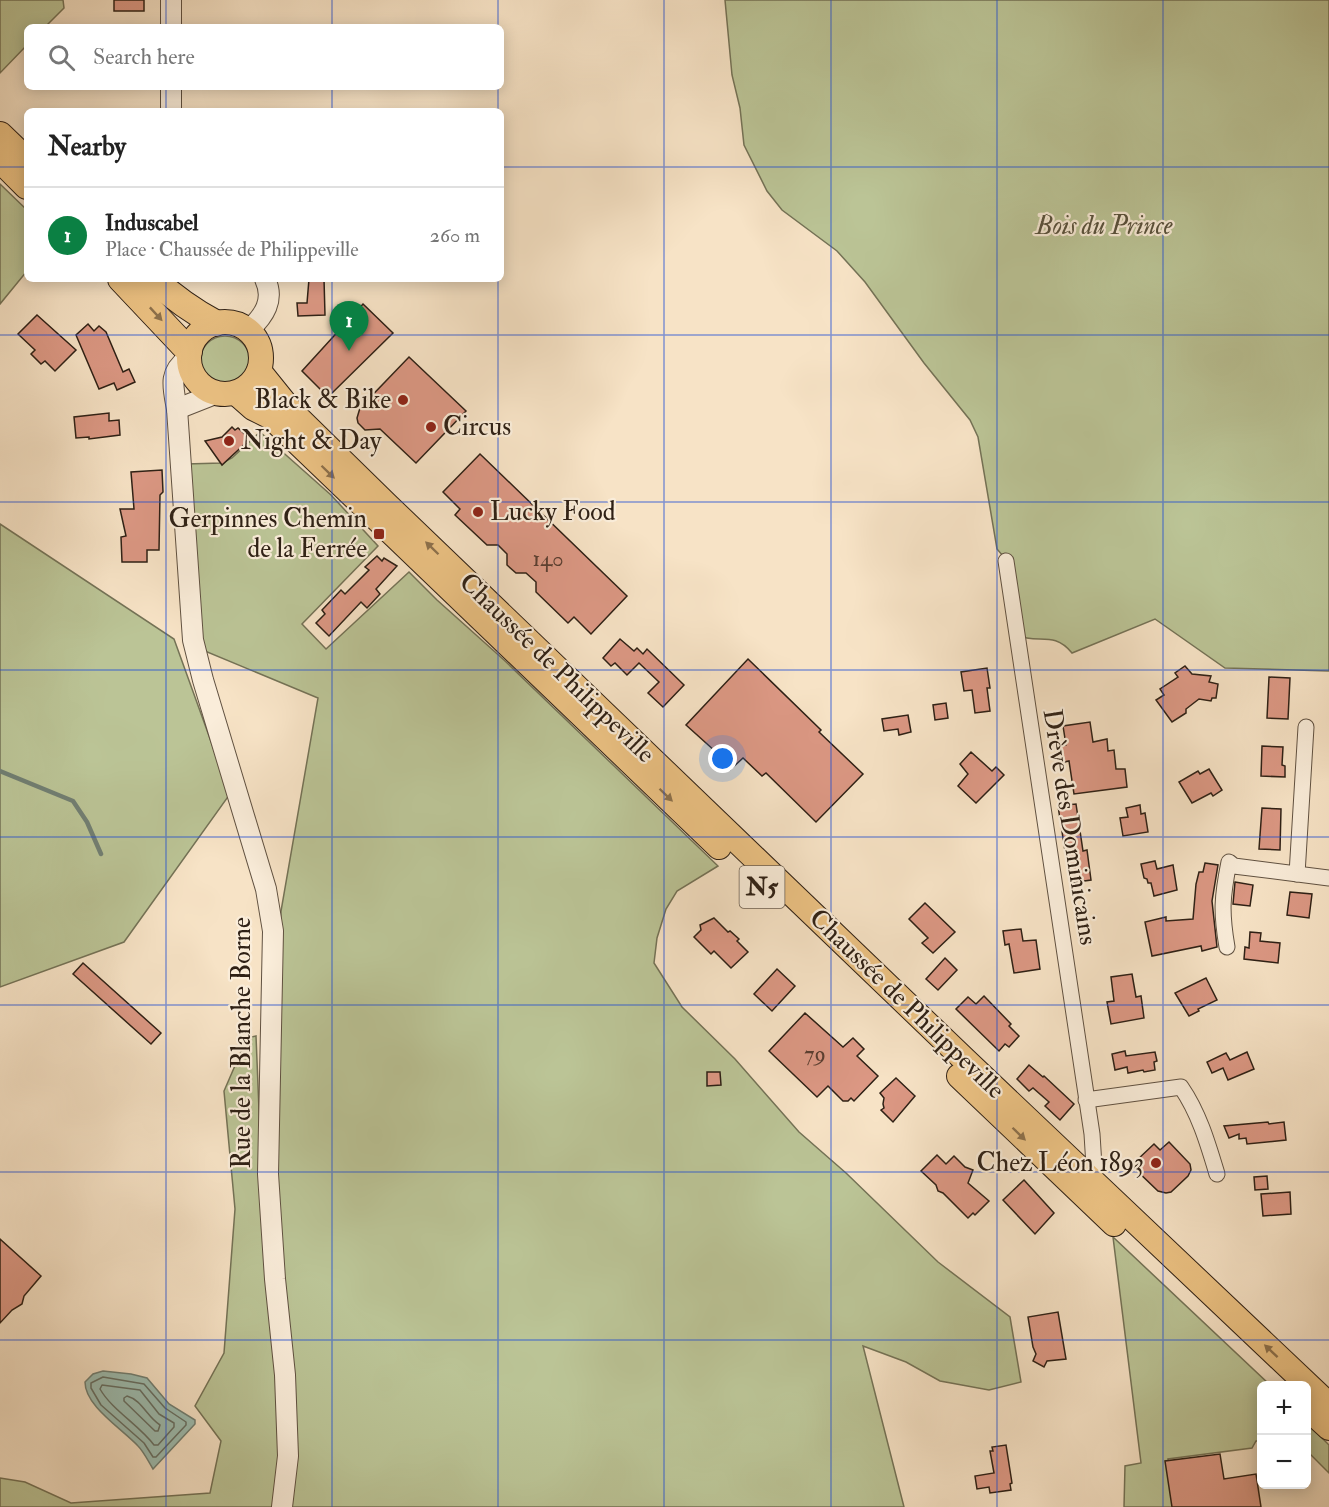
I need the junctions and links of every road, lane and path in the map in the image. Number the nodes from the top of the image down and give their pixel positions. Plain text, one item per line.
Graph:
1 (171, 0) edge
2 (171, 24) edge
3 (171, 90) edge
4 (171, 108) edge
5 (0, 135) edge
6 (24, 157) edge
7 (0, 159) edge
8 (24, 183) edge
9 (124, 282) edge
10 (156, 282) edge
11 (266, 282) edge
12 (215, 323) junction
13 (249, 330) junction
14 (188, 355) junction
15 (259, 371) junction
16 (225, 393) junction
17 (177, 409) junction
18 (1006, 561) dead end
19 (1306, 727) dead end
20 (1297, 874) junction
21 (1329, 878) edge
22 (1227, 947) dead end
23 (1086, 1100) junction
24 (1217, 1174) dead end
25 (1091, 1179) junction
26 (1279, 1381) edge
27 (1329, 1405) edge
28 (1311, 1412) edge
29 (1329, 1428) edge
30 (282, 1507) edge

1 - 2 street
3 - 4 street
5 - 6 highway
7 - 8 highway
9 -> 14 highway, N5
10 - 12 highway
11 - 13 street
12 - 13 main road
12 - 14 main road
13 - 15 main road
14 - 16 main road, N5
14 - 17 street, Rue de la Blanche Borne
15 - 16 main road
25 -> 15 main road, Chaussée de Philippeville / N5
16 - 17 street
16 -> 26 main road, Chaussée de Philippeville / N5
17 - 30 street, Rue de la Blanche Borne
18 - 23 street, Drève des Dominicains
19 - 20 street
20 - 21 street
20 - 22 street
23 - 24 street
23 - 25 street, Drève des Dominicains
27 -> 25 main road, Chaussée de Philippeville / N5
28 - 29 main road

